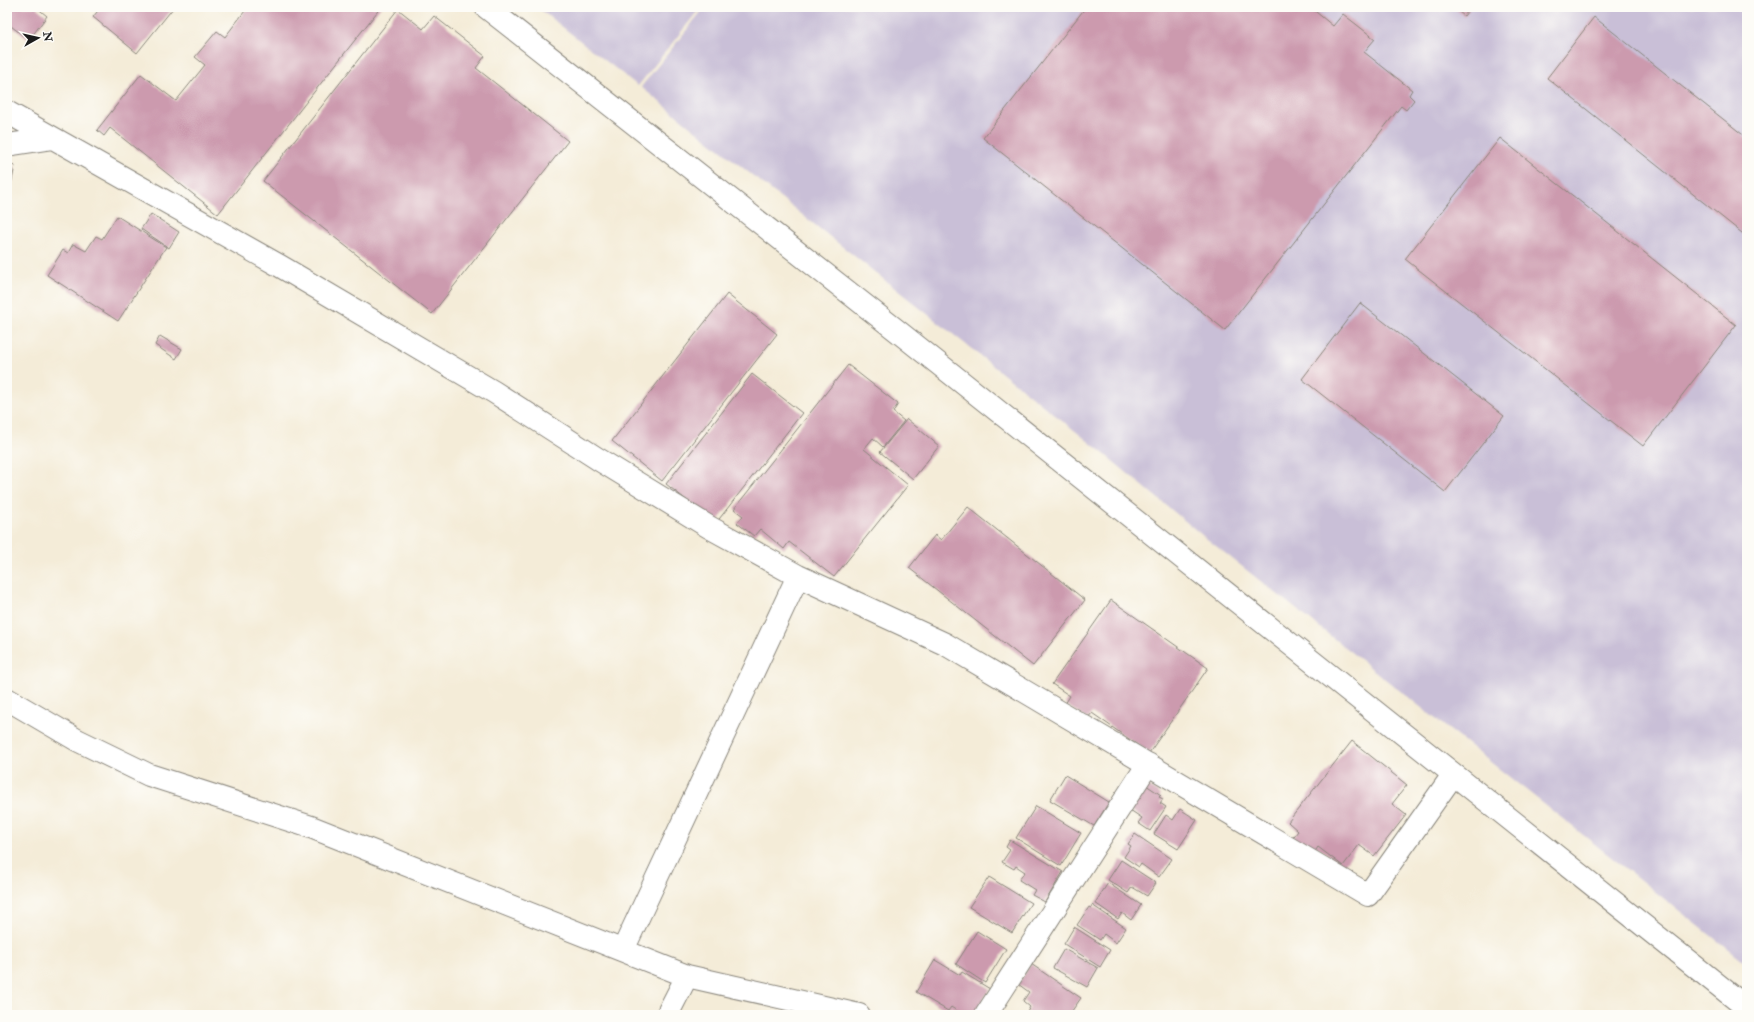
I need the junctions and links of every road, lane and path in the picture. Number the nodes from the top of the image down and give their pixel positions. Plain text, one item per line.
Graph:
1 (486, 7) edge
2 (7, 112) edge
3 (54, 138) junction
4 (7, 145) edge
5 (798, 576) junction
6 (7, 699) edge
7 (1148, 764) junction
8 (1454, 775) junction
9 (624, 950) junction
10 (687, 976) junction
11 (1747, 1008) edge
12 (667, 1015) edge
13 (859, 1015) edge
14 (986, 1015) edge

1 - 8 street
2 - 3 street
3 - 4 street
3 - 5 street
5 - 7 street
5 - 9 street
6 - 9 street
7 - 8 street
7 - 14 street
8 - 11 street
9 - 10 street
10 - 12 street
10 - 13 street

